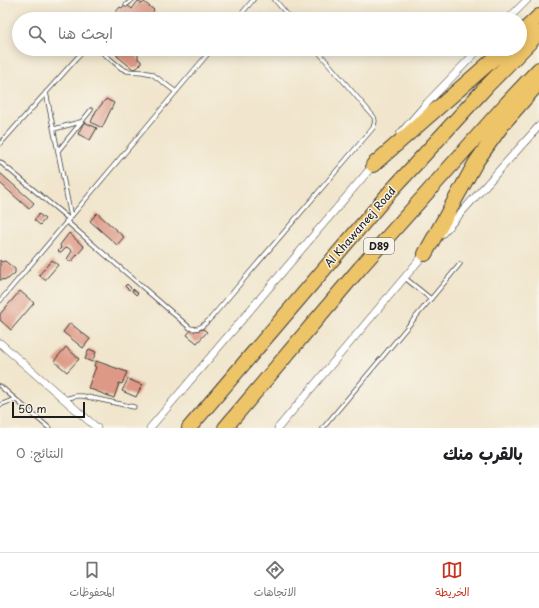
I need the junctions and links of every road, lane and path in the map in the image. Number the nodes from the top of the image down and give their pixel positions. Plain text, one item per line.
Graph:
1 (132, 0) edge
2 (253, 0) edge
3 (275, 0) edge
4 (527, 0) edge
5 (126, 5) dead end
6 (243, 12) edge
7 (285, 12) edge
8 (515, 12) edge
9 (539, 16) edge
10 (527, 27) edge
11 (539, 33) edge
12 (527, 45) edge
13 (79, 56) edge
14 (106, 56) edge
15 (206, 56) edge
16 (322, 56) edge
17 (472, 56) edge
18 (497, 56) edge
19 (516, 56) edge
20 (539, 69) edge
21 (539, 82) edge
22 (46, 92) junction
23 (176, 92) junction
24 (91, 110) dead end
25 (81, 122) junction
26 (539, 126) edge
27 (54, 129) junction
28 (0, 144) edge
29 (58, 152) junction
30 (0, 162) edge
31 (373, 165) junction
32 (69, 219) junction
33 (425, 254) junction
34 (460, 264) dead end
35 (405, 278) junction
36 (431, 299) junction
37 (0, 300) edge
38 (0, 343) edge
39 (0, 386) edge
40 (15, 399) junction
41 (64, 400) junction
42 (0, 404) edge
43 (134, 407) dead end
44 (49, 428) edge
45 (97, 428) edge
46 (150, 428) edge
47 (189, 428) edge
48 (225, 428) edge
49 (278, 428) edge
50 (323, 428) edge

1 - 5 lane
2 - 6 lane
3 - 7 lane
4 - 8 street
9 - 10 highway
11 - 12 highway, Al Khawaneej Road
13 - 22 lane
14 - 23 lane
15 - 23 lane
16 - 32 lane
17 - 31 street
18 - 31 highway
19 - 47 highway, Al Khawaneej Road
20 - 48 highway, D89
21 - 33 highway
22 - 27 lane
22 - 28 lane
23 - 32 lane
24 - 25 lane
25 - 27 lane
25 - 29 lane
26 - 33 street
27 - 29 lane
29 - 32 lane
30 - 32 lane
31 - 46 street
32 - 37 lane
33 - 35 street
34 - 36 lane
35 - 36 lane
35 - 49 street
36 - 50 lane
38 - 41 street
39 - 40 lane
40 - 42 lane
40 - 44 lane
41 - 43 lane
41 - 45 street

